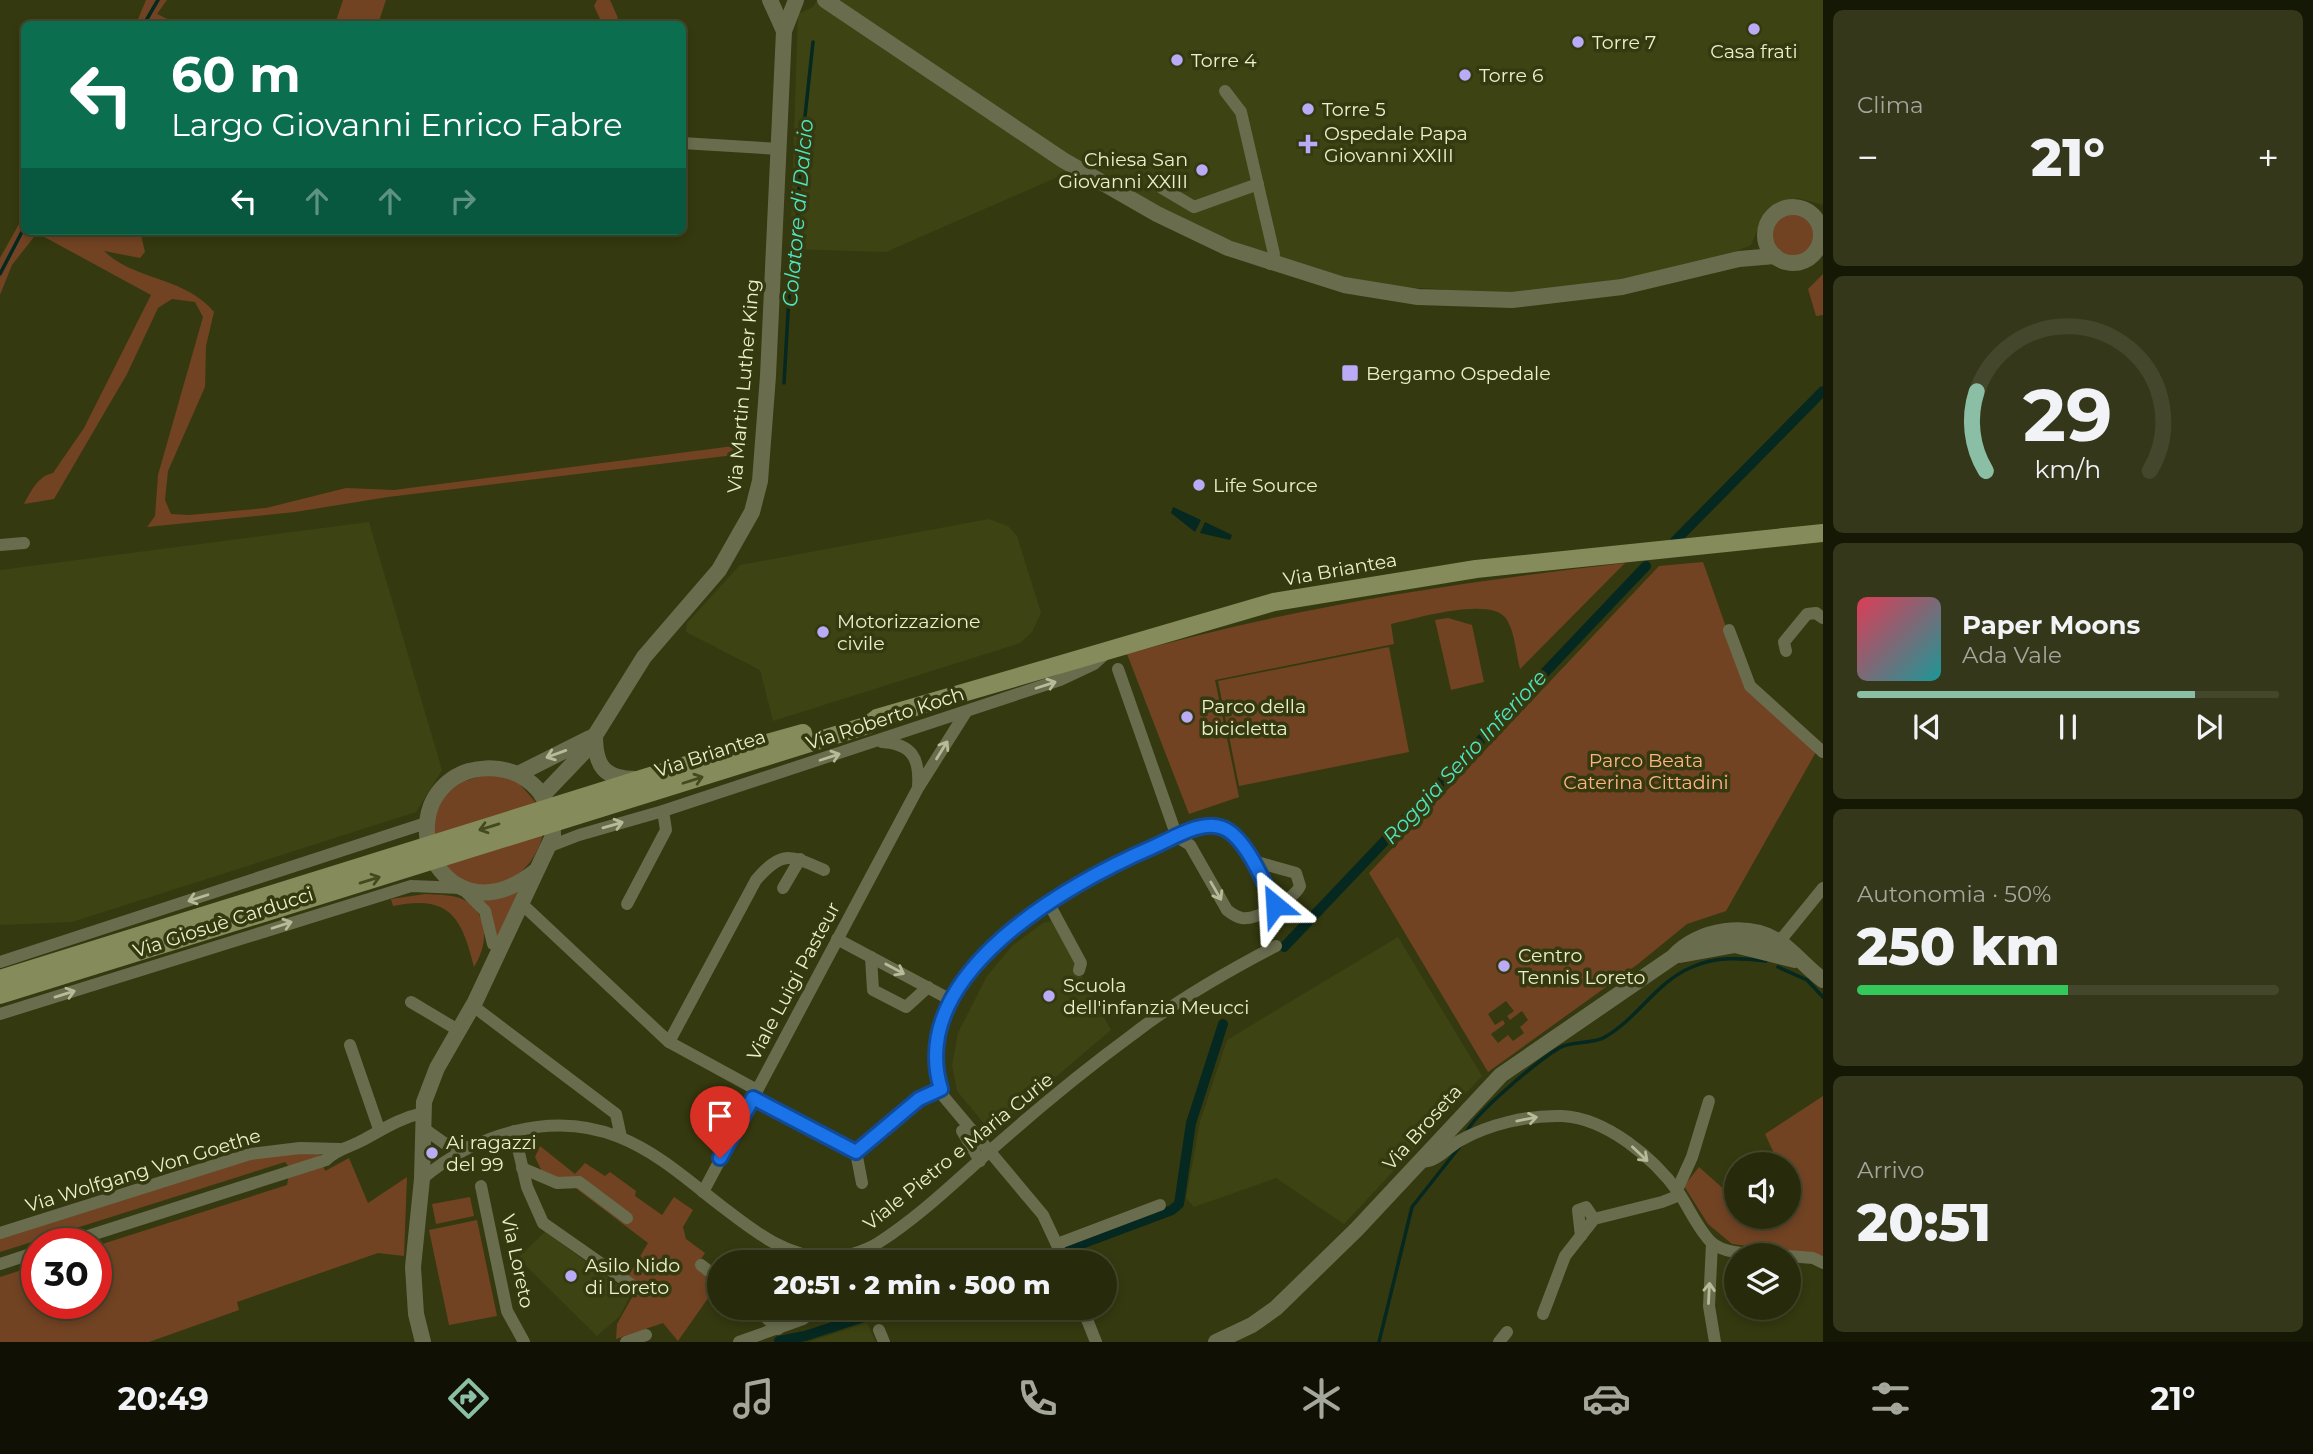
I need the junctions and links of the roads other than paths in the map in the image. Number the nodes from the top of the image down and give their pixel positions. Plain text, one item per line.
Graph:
1 (769, 0) edge
2 (779, 0) edge
3 (795, 0) edge
4 (827, 0) edge
5 (785, 31) junction
6 (1225, 91) dead end
7 (686, 143) edge
8 (780, 149) junction
9 (1258, 184) junction
10 (1162, 188) dead end
11 (1817, 212) edge
12 (1822, 235) edge
13 (1766, 238) junction
14 (1775, 256) junction
15 (1739, 259) junction
16 (1270, 264) junction
17 (1823, 533) edge
18 (24, 542) dead end
19 (0, 545) edge
20 (1823, 618) edge
21 (1729, 630) dead end
22 (1111, 648) junction
23 (1786, 651) dead end
24 (1118, 669) dead end
25 (966, 712) junction
26 (877, 718) junction
27 (595, 735) junction
28 (878, 741) junction
29 (1823, 752) edge
30 (518, 774) junction
31 (642, 779) junction
32 (918, 788) junction
33 (549, 810) junction
34 (663, 811) junction
35 (426, 823) junction
36 (1177, 837) junction
37 (548, 847) junction
38 (431, 853) junction
39 (800, 859) junction
40 (1253, 861) junction
41 (286, 869) junction
42 (537, 870) junction
43 (824, 870) dead end
44 (330, 876) junction
45 (462, 888) junction
46 (783, 888) dead end
47 (1823, 888) edge
48 (1048, 902) junction
49 (626, 904) dead end
50 (523, 905) junction
51 (1275, 905) junction
52 (837, 939) junction
53 (493, 944) joint
54 (1276, 946) dead end
55 (1778, 947) junction
56 (871, 957) junction
57 (1673, 957) junction
58 (0, 961) edge
59 (1079, 970) dead end
60 (0, 979) edge
61 (1823, 980) edge
62 (928, 987) junction
63 (0, 995) edge
64 (953, 1001) junction
65 (411, 1002) dead end
66 (473, 1006) junction
67 (0, 1014) edge
68 (458, 1030) junction
69 (669, 1042) junction
70 (350, 1045) dead end
71 (941, 1089) junction
72 (755, 1094) junction
73 (1709, 1101) dead end
74 (423, 1121) junction
75 (379, 1129) junction
76 (514, 1131) junction
77 (621, 1137) junction
78 (470, 1147) junction
79 (340, 1149) junction
80 (856, 1152) junction
81 (984, 1156) junction
82 (1419, 1162) junction
83 (522, 1168) junction
84 (422, 1179) junction
85 (862, 1183) dead end
86 (481, 1186) dead end
87 (703, 1192) junction
88 (1678, 1193) junction
89 (1160, 1205) dead end
90 (627, 1218) dead end
91 (112, 1229) edge
92 (0, 1233) edge
93 (1712, 1243) junction
94 (1057, 1244) junction
95 (1724, 1248) edge
96 (787, 1250) edge
97 (859, 1250) edge
98 (1060, 1250) edge
99 (21, 1257) edge
100 (1801, 1257) edge
101 (1823, 1263) edge
102 (0, 1264) edge
103 (701, 1265) dead end
104 (707, 1270) edge
105 (639, 1290) dead end
106 (1543, 1314) dead end
107 (769, 1320) edge
108 (800, 1320) edge
109 (1087, 1320) edge
110 (778, 1329) junction
111 (646, 1335) dead end
112 (423, 1342) edge
113 (524, 1342) edge
114 (626, 1342) edge
115 (739, 1342) edge
116 (1096, 1342) edge
117 (1216, 1342) edge
118 (1715, 1342) edge

1 - 5 street, Via Martin Luther King
2 - 3 street, Via Martin Luther King
3 - 5 street, Via Martin Luther King
4 - 16 street
5 - 8 street, Via Martin Luther King
6 - 9 street
7 - 8 street
8 - 27 street, Via Martin Luther King
9 - 10 street
9 - 16 street
11 - 12 street
11 - 13 street
12 - 14 street
13 - 14 street
13 - 15 street
14 - 15 street
15 - 16 street
17 - 22 main road, Via Briantea
18 - 19 street
20 - 23 street
21 - 29 street
25 -> 22 street, Via Roberto Koch
22 - 26 main road, Via Briantea
24 - 36 street
25 - 28 street, Via Roberto Koch
32 -> 25 street, Viale Luigi Pasteur
26 - 31 main road, Via Briantea
33 -> 26 main road, Via Briantea
27 -> 30 street
27 - 31 street, Via Briantea
27 - 33 street, Via Giosuè Carducci
28 - 32 street
34 -> 28 street, Via Roberto Koch
30 - 33 street
30 - 35 street
31 - 33 main road, Via Briantea
32 - 52 street, Viale Luigi Pasteur
33 - 37 street
33 - 38 main road, Via Giosuè Carducci
37 -> 34 street, Via Roberto Koch
34 - 49 street
35 - 38 street
35 - 41 street, Via Giosuè Carducci
36 - 40 street
36 - 48 street
36 -> 51 street
37 - 42 street
38 - 44 main road, Via Giosuè Carducci
38 - 45 street
63 -> 38 main road, Via Giosuè Carducci
39 - 43 street
39 - 46 street
39 - 69 street
40 - 51 street
40 - 51 street
41 - 44 street, Via Giosuè Carducci
41 -> 58 street, Via Giosuè Carducci
42 - 45 street, Via Giosuè Carducci
42 - 50 street
44 - 60 main road, Via Giosuè Carducci
45 - 53 street
67 -> 45 street, Via Giosuè Carducci
47 - 55 street
48 - 59 street
48 - 64 street
50 - 66 street
50 - 69 street
52 - 56 street
52 - 72 street, Viale Luigi Pasteur
53 - 68 street
54 - 81 street, Viale Pietro e Maria Curie
55 - 57 street, Via Broseta
55 - 57 street, Via Broseta
55 - 61 street
56 -> 62 street
56 - 62 street
57 - 82 street, Via Broseta
62 - 64 street
64 - 71 street
65 - 68 street
66 - 68 street
66 - 77 street
68 - 74 street
69 - 72 street
70 - 75 street
71 - 80 street
71 - 81 street
72 - 80 street
72 - 87 street, Viale Luigi Pasteur
73 - 88 street
74 - 75 street, Via Wolfgang Von Goethe
74 - 78 street
74 - 84 street
75 - 79 street, Via Wolfgang Von Goethe
76 - 77 street, Viale Pietro e Maria Curie
76 - 78 street, Viale Pietro e Maria Curie
76 - 83 street
77 - 87 street, Viale Pietro e Maria Curie
78 - 84 street, Viale Pietro e Maria Curie
79 - 91 street, Via Wolfgang Von Goethe
79 - 92 street, Via Wolfgang Von Goethe
80 - 85 street
81 - 94 street
81 - 97 street, Viale Pietro e Maria Curie
82 -> 88 street
82 - 117 street, Via Broseta
83 - 90 street
83 - 105 street
84 - 112 street
86 - 113 street, Via Loreto
87 - 96 street, Viale Pietro e Maria Curie
88 - 93 street
88 - 106 street
89 - 94 street
93 - 95 street
118 -> 93 street
94 - 98 street
99 - 102 street
100 - 101 street
103 - 104 street
107 - 110 street
108 - 110 street
109 - 116 street
110 - 115 street
111 - 114 street

